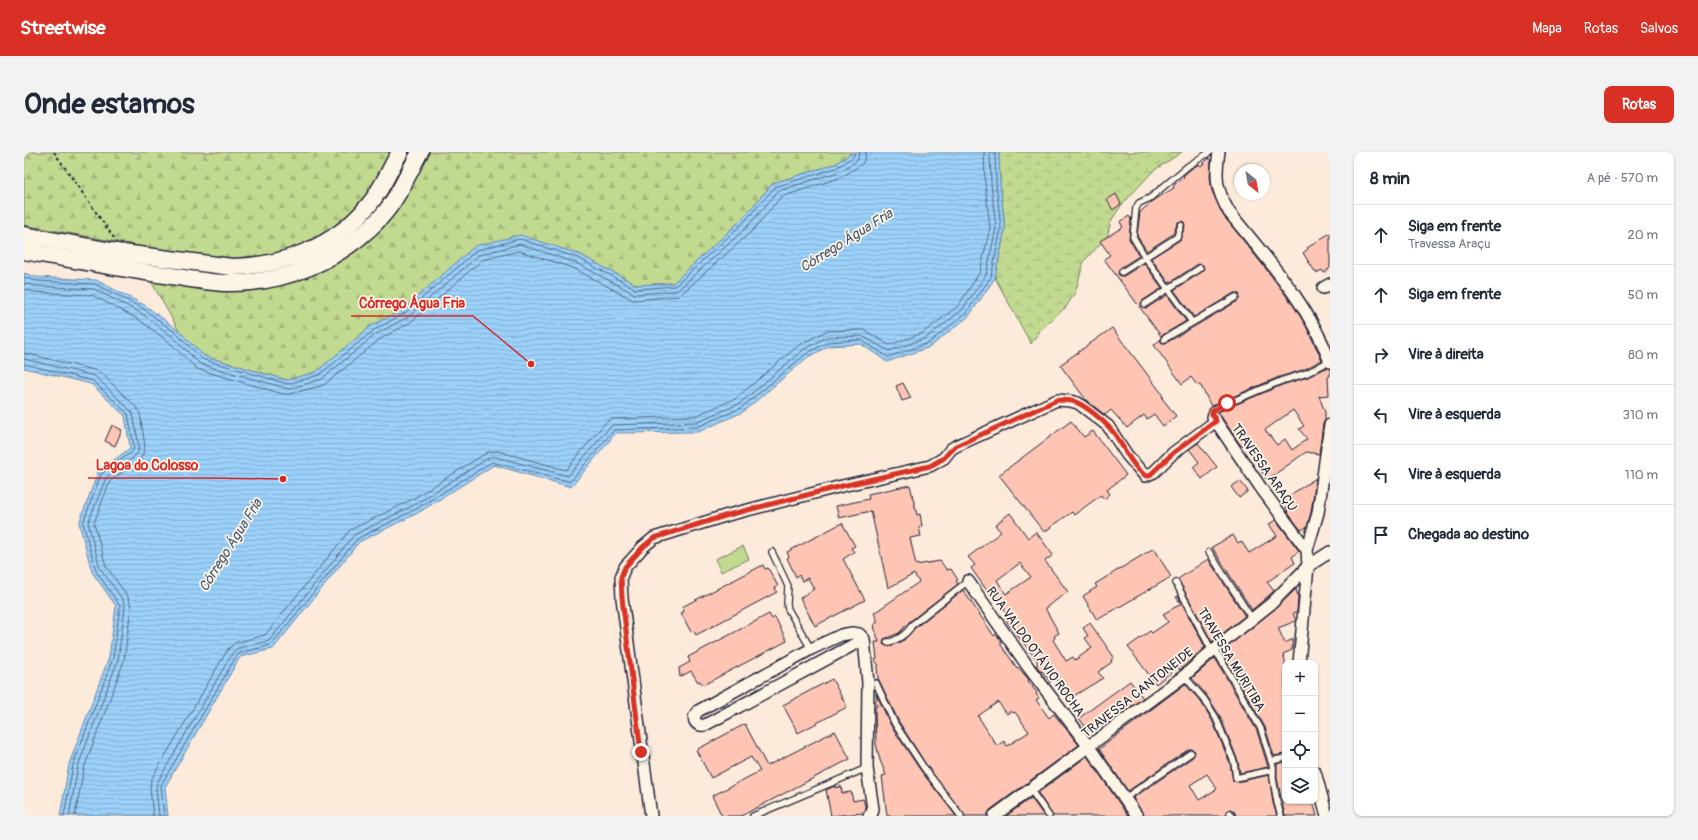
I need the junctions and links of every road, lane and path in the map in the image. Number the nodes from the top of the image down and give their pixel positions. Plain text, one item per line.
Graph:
1 (54, 152) edge
2 (400, 152) edge
3 (420, 152) edge
4 (1210, 152) edge
5 (1219, 152) edge
6 (1181, 225) dead end
7 (24, 235) edge
8 (24, 251) edge
9 (123, 253) junction
10 (1145, 257) junction
11 (1200, 268) dead end
12 (1122, 272) dead end
13 (1168, 289) junction
14 (1236, 297) dead end
15 (1145, 304) dead end
16 (1192, 322) junction
17 (1164, 339) dead end
18 (1330, 362) edge
19 (1215, 419) junction
20 (1330, 425) edge
21 (1307, 550) junction
22 (772, 552) dead end
23 (1210, 552) dead end
24 (1330, 552) edge
25 (1308, 566) junction
26 (968, 580) joint
27 (1176, 584) dead end
28 (1252, 619) junction
29 (864, 639) junction
30 (887, 642) dead end
31 (812, 649) junction
32 (1213, 650) junction
33 (1299, 660) edge
34 (1184, 676) junction
35 (872, 683) junction
36 (1089, 747) junction
37 (1191, 753) dead end
38 (1282, 759) edge
39 (1271, 761) junction
40 (866, 768) junction
41 (1272, 770) junction
42 (1318, 783) edge
43 (1030, 789) junction
44 (1125, 798) junction
45 (651, 816) edge
46 (753, 816) edge
47 (869, 816) edge
48 (961, 816) edge
49 (994, 816) edge
50 (1049, 816) edge
51 (1137, 816) edge
52 (1281, 816) edge
53 (1327, 816) edge

1 - 9 path
2 - 9 street
3 - 8 street
4 - 10 lane
5 - 18 street
6 - 10 lane
7 - 9 street
10 - 12 lane
10 - 13 lane
11 - 13 lane
13 - 15 lane
13 - 16 lane
14 - 16 lane
16 - 17 lane
18 - 19 lane, TRAVESSA ARAÇU
19 - 21 street, TRAVESSA ARAÇU
19 - 45 street
20 - 21 street
21 - 25 street
22 - 31 lane
23 - 28 lane
24 - 25 street, TRAVESSA CANTONEIDE
25 - 28 street, TRAVESSA CANTONEIDE
25 - 33 street
26 - 30 lane
26 - 36 street, RUA VALDO OTÁVIO ROCHA
27 - 32 lane, TRAVESSA MURITIBA
28 - 32 street, TRAVESSA CANTONEIDE
29 - 31 street
29 - 31 street
29 - 35 street
32 - 34 street, TRAVESSA CANTONEIDE
32 - 39 lane, TRAVESSA MURITIBA
34 - 36 street, TRAVESSA CANTONEIDE
34 - 41 lane
35 - 40 street
35 - 48 lane
36 - 43 street, TRAVESSA CANTONEIDE
36 - 44 street, RUA VALDO OTÁVIO ROCHA
37 - 44 lane
38 - 39 lane
39 - 41 lane, TRAVESSA MURITIBA
40 - 46 lane
40 - 47 street
41 - 52 lane, TRAVESSA MURITIBA
42 - 53 street
43 - 49 street, TRAVESSA CANTONEIDE
43 - 50 lane
44 - 51 street, RUA VALDO OTÁVIO ROCHA

